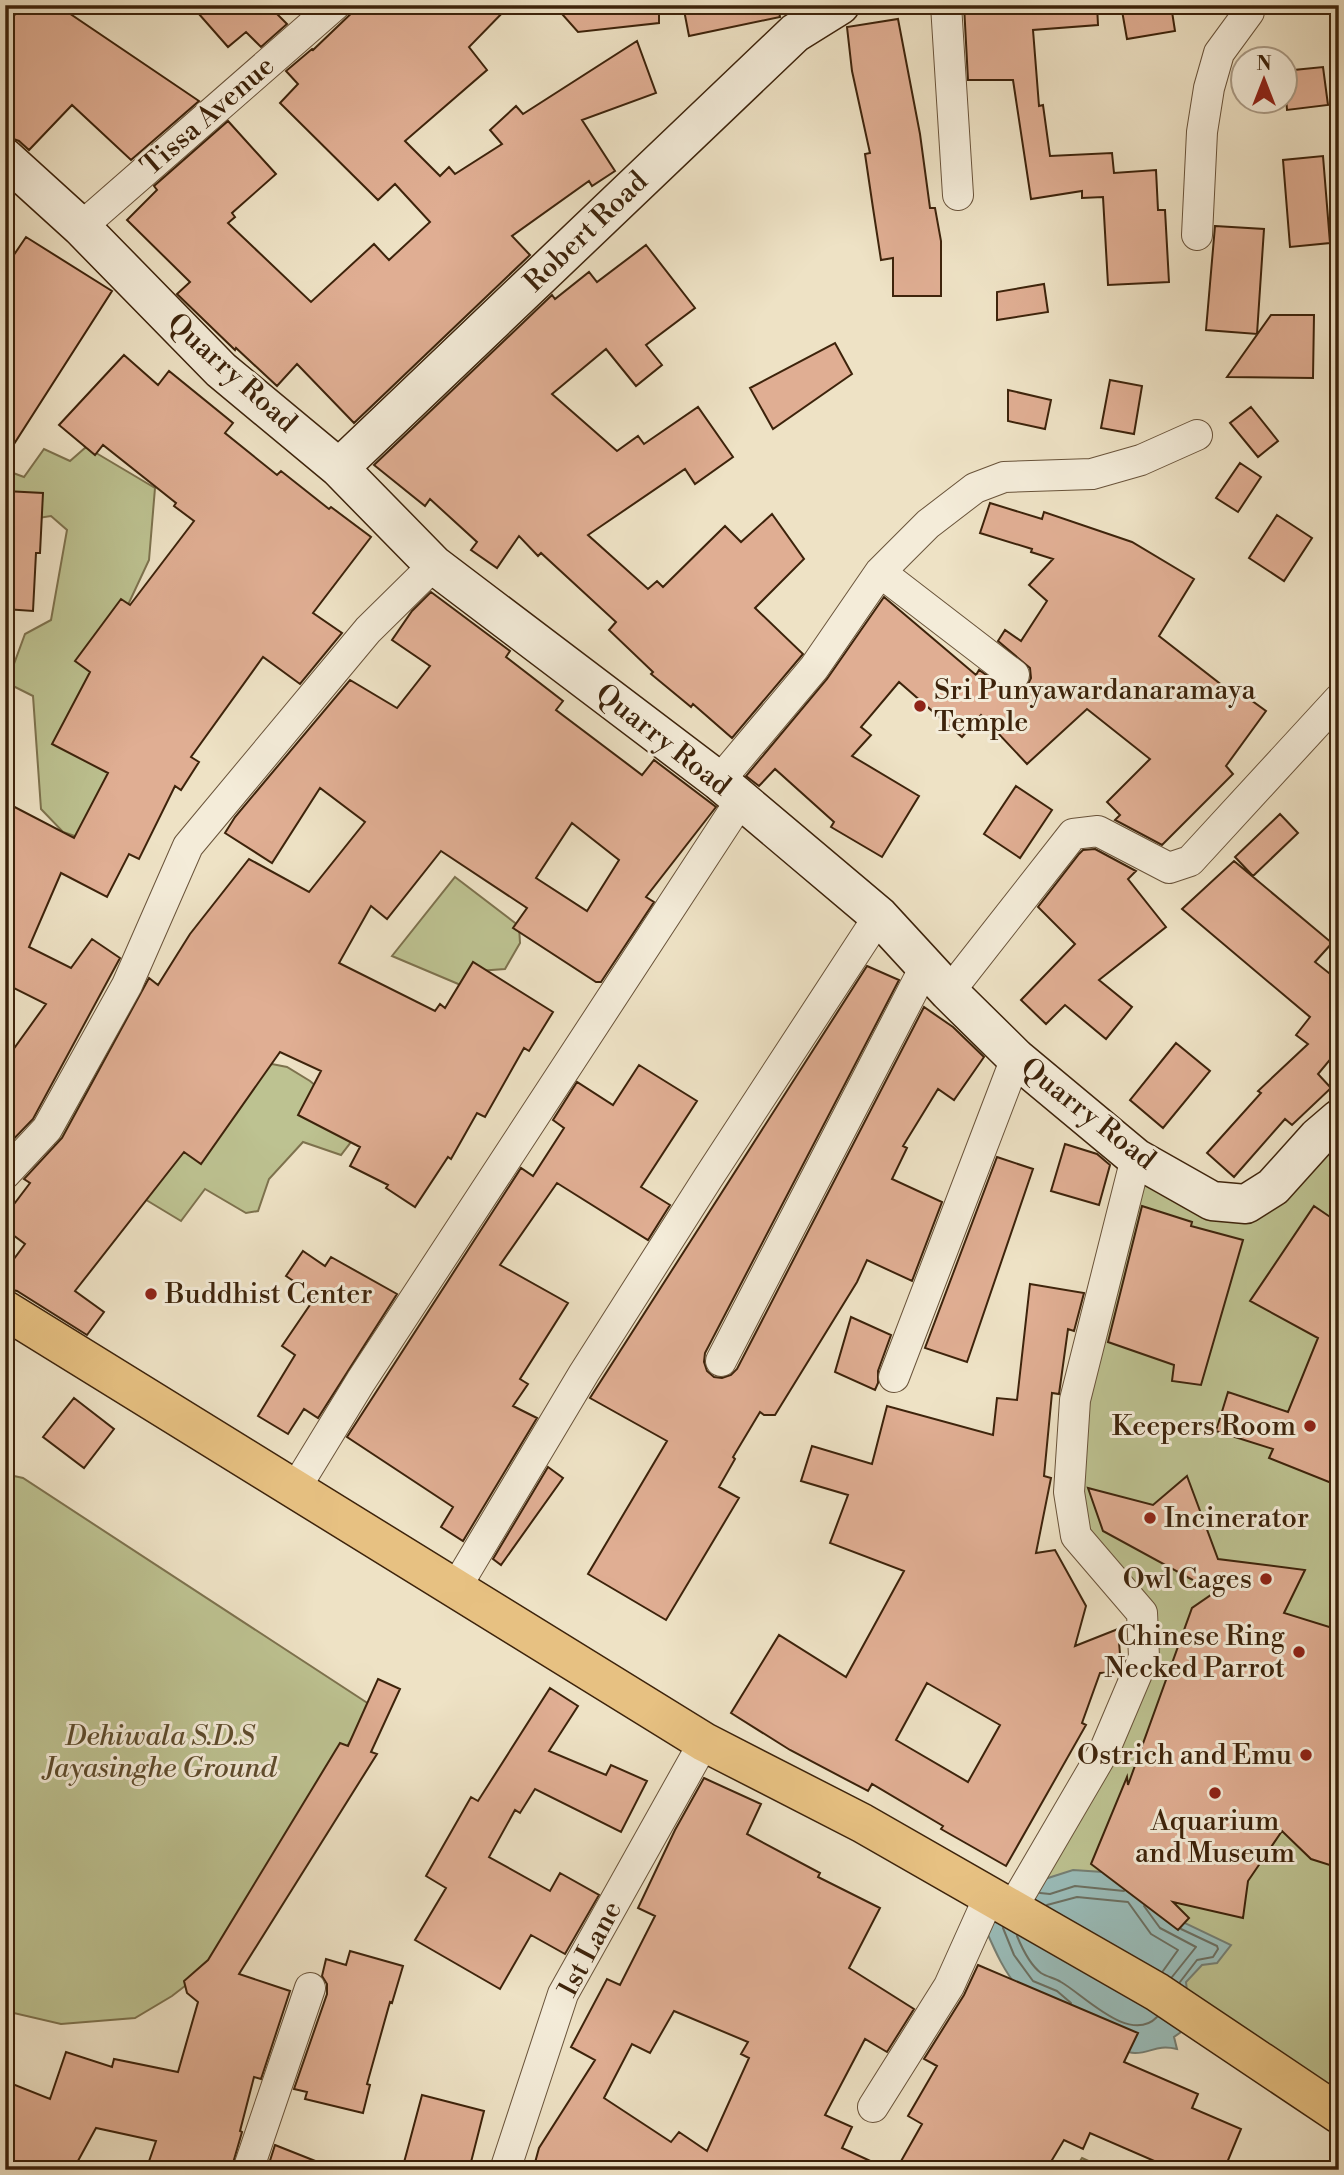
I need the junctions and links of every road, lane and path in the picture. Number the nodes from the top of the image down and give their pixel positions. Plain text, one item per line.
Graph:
1 (335, 5) edge
2 (840, 5) edge
3 (946, 5) edge
4 (1250, 5) edge
5 (5, 158) edge
6 (958, 194) dead end
7 (81, 227) junction
8 (1197, 235) dead end
9 (1197, 435) dead end
10 (339, 468) junction
11 (434, 565) junction
12 (880, 572) junction
13 (1014, 675) dead end
14 (1339, 699) edge
15 (730, 791) junction
16 (879, 916) junction
17 (937, 979) junction
18 (1016, 1058) junction
19 (1339, 1119) edge
20 (1136, 1158) junction
21 (5, 1174) edge
22 (5, 1310) edge
23 (722, 1361) dead end
24 (894, 1377) dead end
25 (295, 1489) junction
26 (455, 1588) junction
27 (704, 1742) junction
28 (1000, 1903) junction
29 (310, 1988) dead end
30 (873, 2108) dead end
31 (1339, 2114) edge
32 (248, 2170) edge
33 (505, 2170) edge

1 - 7 street, Tissa Avenue
2 - 10 street, Robert Road
3 - 6 street
4 - 8 street
5 - 7 street, Quarry Road
7 - 10 street, Quarry Road
9 - 12 street
10 - 11 street, Quarry Road
11 - 15 street, Quarry Road
11 - 21 street
12 - 13 street
12 - 15 street
14 - 17 street
15 - 16 street, Quarry Road
15 - 25 street
16 - 17 street, Quarry Road
16 - 26 street
17 - 18 street, Quarry Road
17 - 23 street
18 - 20 street, Quarry Road
18 - 24 street
19 - 20 street, Quarry Road
20 - 28 street
22 - 25 main road
25 - 26 main road
26 - 27 main road
27 - 28 main road
27 - 33 street, 1st Lane
28 - 30 street
28 - 31 main road
29 - 32 street

